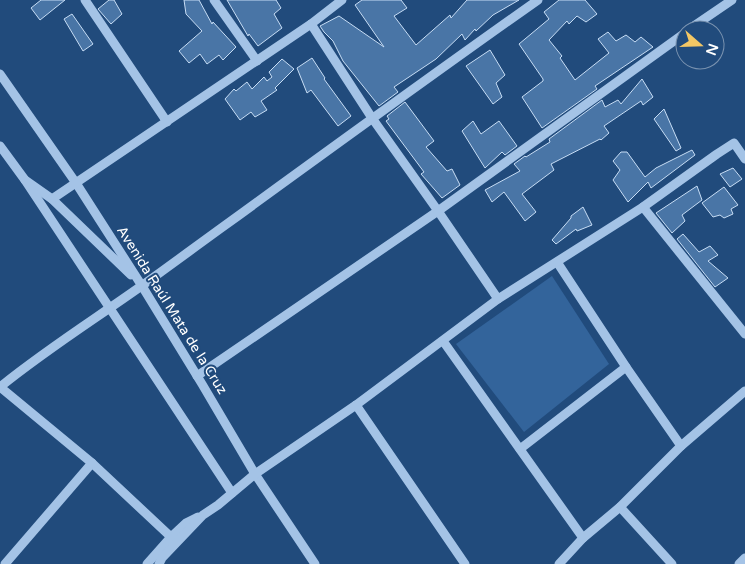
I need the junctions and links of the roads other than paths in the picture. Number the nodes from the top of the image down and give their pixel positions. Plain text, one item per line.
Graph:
1 (85, 0) edge
2 (214, 0) edge
3 (342, 0) edge
4 (538, 0) edge
5 (732, 0) edge
6 (703, 20) edge
7 (311, 24) junction
8 (675, 40) edge
9 (257, 61) junction
10 (0, 74) edge
11 (372, 118) junction
12 (168, 122) junction
13 (0, 146) edge
14 (745, 159) edge
15 (25, 180) junction
16 (76, 183) junction
17 (52, 199) junction
18 (643, 207) junction
19 (438, 211) junction
20 (558, 262) junction
21 (142, 286) junction
22 (498, 299) junction
23 (110, 308) junction
24 (745, 334) edge
25 (443, 341) junction
26 (626, 367) junction
27 (197, 376) junction
28 (745, 391) edge
29 (356, 405) junction
30 (681, 446) junction
31 (520, 450) junction
32 (92, 463) junction
33 (255, 474) junction
34 (232, 493) junction
35 (620, 507) junction
36 (203, 515) junction
37 (171, 537) junction
38 (583, 538) junction
39 (6, 564) edge
40 (146, 564) edge
41 (159, 564) edge
42 (315, 564) edge
43 (465, 564) edge
44 (559, 564) edge
45 (672, 564) edge

1 - 12 street
2 - 9 street
3 - 7 street
4 - 11 street
5 - 6 street
7 - 9 street
7 - 11 street
8 - 19 street
9 - 12 street
10 - 16 street, Avenida Raúl Mata de la Cruz
11 - 19 street
11 - 21 street
12 - 16 street
13 - 15 street
14 - 18 street
15 - 17 street
15 - 23 street
16 - 17 street
16 - 21 street, Avenida Raúl Mata de la Cruz
17 - 21 street
18 - 20 street
18 - 24 street
19 - 22 street
19 - 27 street
20 - 22 street
20 - 26 street
21 - 23 street
21 - 27 street, Avenida Raúl Mata de la Cruz
22 - 25 street
23 - 32 street
23 - 34 street
25 - 29 street
25 - 31 street
26 - 30 street
26 - 31 street
27 - 33 street, Avenida Raúl Mata de la Cruz
28 - 30 street
29 - 33 street
29 - 43 street
30 - 35 street
31 - 38 street
32 - 37 street
32 - 39 street
33 - 34 street
33 - 42 street, Avenida Raúl Mata de la Cruz
34 - 36 street
35 - 38 street
35 - 45 street
36 - 37 street
36 - 41 street
37 - 40 street
38 - 44 street

